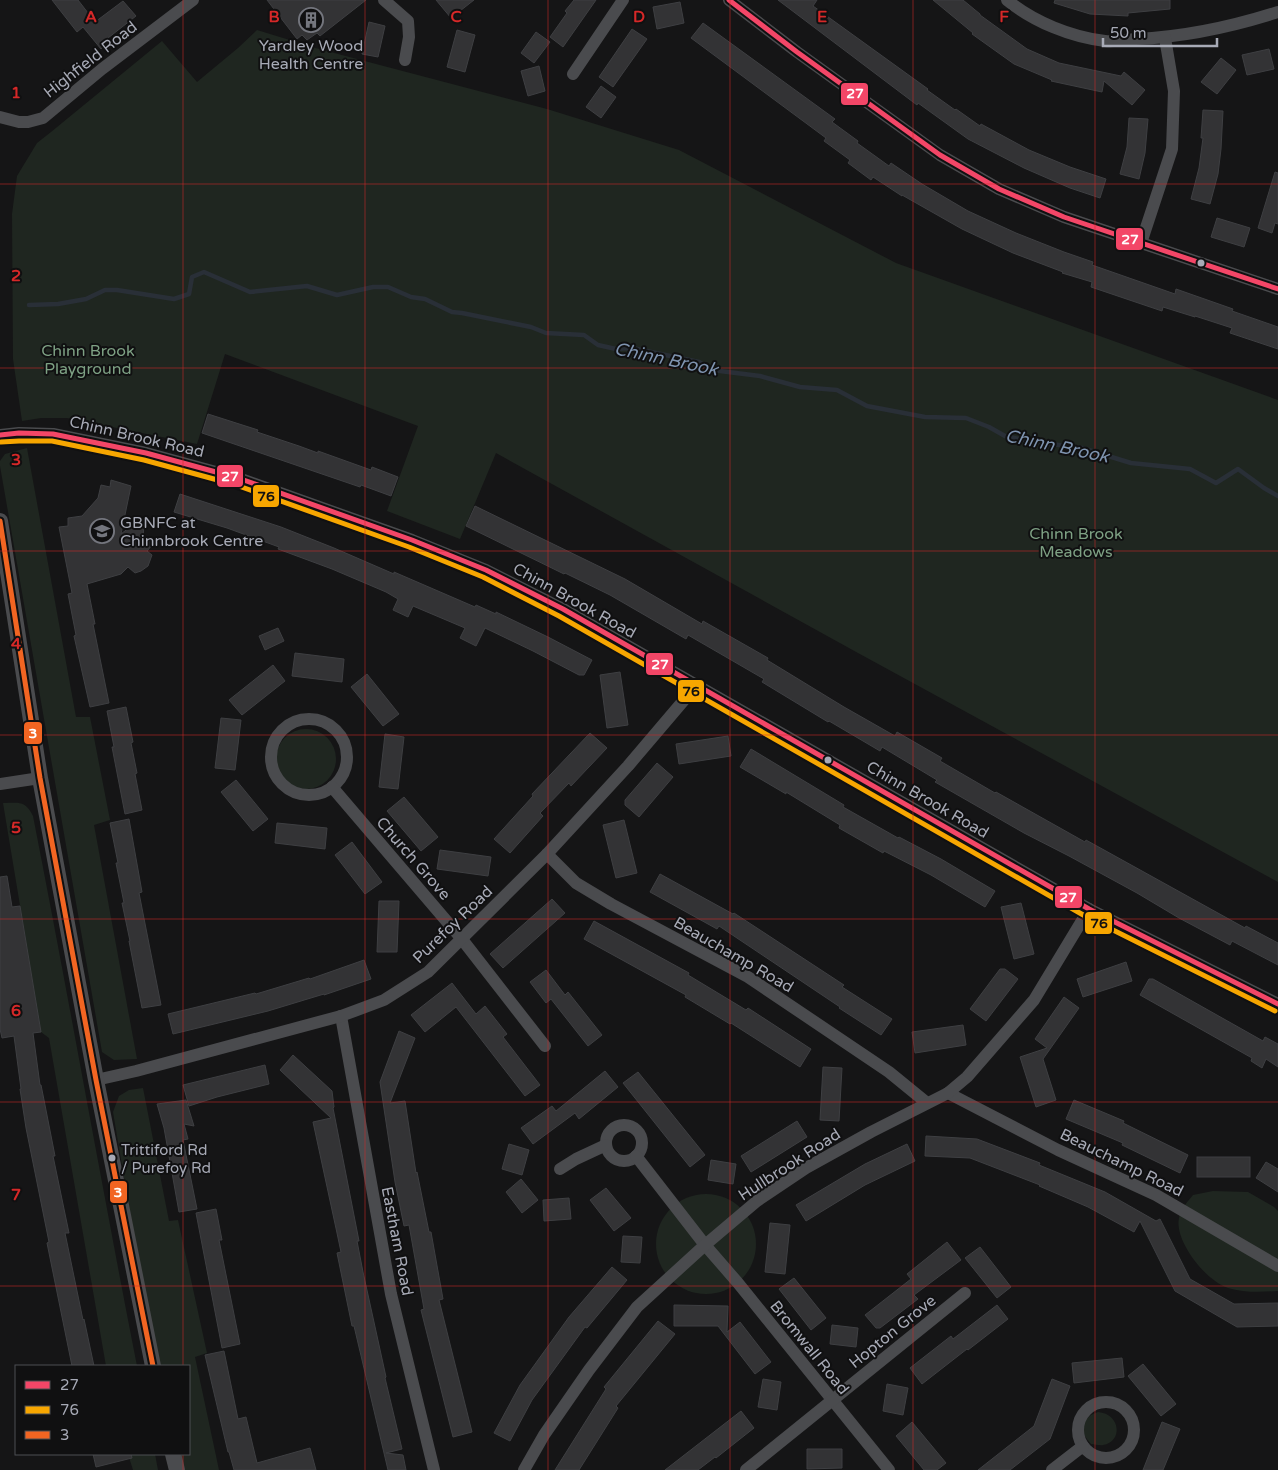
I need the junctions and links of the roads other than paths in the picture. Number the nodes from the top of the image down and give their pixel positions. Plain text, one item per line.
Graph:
1 (193, 0) edge
2 (384, 0) edge
3 (623, 0) edge
4 (729, 0) edge
5 (1008, 0) edge
6 (1278, 12) edge
7 (1165, 38) junction
8 (405, 60) dead end
9 (573, 74) dead end
10 (0, 117) edge
11 (1141, 243) junction
12 (1278, 289) edge
13 (0, 435) edge
14 (0, 521) edge
15 (696, 686) junction
16 (40, 778) junction
17 (0, 784) edge
18 (332, 787) junction
19 (547, 854) junction
20 (1089, 908) junction
21 (461, 938) junction
22 (1278, 1004) edge
23 (342, 1016) junction
24 (545, 1046) dead end
25 (96, 1080) junction
26 (948, 1093) junction
27 (927, 1103) junction
28 (606, 1145) junction
29 (636, 1156) junction
30 (560, 1169) dead end
31 (705, 1245) junction
32 (1278, 1266) edge
33 (965, 1293) dead end
34 (153, 1365) edge
35 (832, 1400) junction
36 (1083, 1446) junction
37 (173, 1455) edge
38 (177, 1470) edge
39 (434, 1470) edge
40 (524, 1470) edge
41 (746, 1470) edge
42 (889, 1470) edge
43 (1052, 1470) edge

1 - 10 street, Highfield Road
2 - 8 street
3 - 9 street
4 - 11 street
5 - 7 street
6 - 7 street
7 - 11 street
11 - 12 street
13 - 15 street, Chinn Brook Road
14 - 16 street
15 - 19 street, Purefoy Road
15 - 20 street, Chinn Brook Road
16 - 17 street
16 - 25 street
18 - 18 street
18 - 21 street, Church Grove
19 - 21 street, Purefoy Road
19 - 27 street, Beauchamp Road
20 - 22 street, Chinn Brook Road
20 - 26 street, Hullbrook Road
21 - 23 street, Purefoy Road
21 - 24 street, Church Grove
23 - 25 street, Purefoy Road
23 - 39 street, Eastham Road
25 - 34 street
26 - 27 street, Hullbrook Road
26 - 32 street, Beauchamp Road
27 - 31 street, Hullbrook Road
28 - 29 street
28 - 29 street
28 - 30 street
29 - 31 street, Bromwall Road
31 - 35 street, Bromwall Road
31 - 40 street, Hullbrook Road
33 - 35 street, Hopton Grove
35 - 41 street, Hopton Grove
35 - 42 street, Bromwall Road
36 - 36 street
36 - 43 street
37 - 38 street

